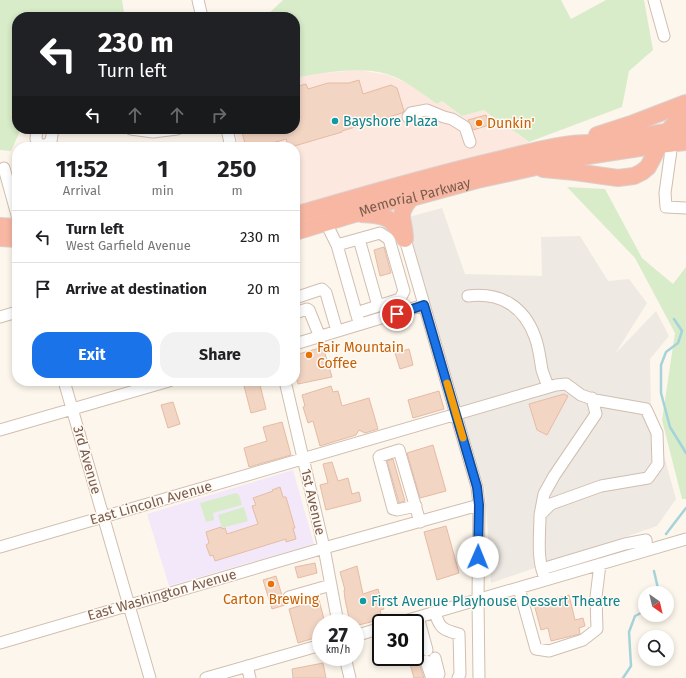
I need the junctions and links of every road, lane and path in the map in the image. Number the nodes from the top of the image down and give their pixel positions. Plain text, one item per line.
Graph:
1 (198, 0) edge
2 (654, 0) edge
3 (201, 12) edge
4 (664, 36) dead end
5 (686, 103) edge
6 (686, 112) edge
7 (408, 116) dead end
8 (686, 129) edge
9 (671, 141) edge
10 (470, 142) dead end
11 (579, 143) junction
12 (536, 167) junction
13 (4, 168) dead end
14 (12, 197) edge
15 (411, 198) junction
16 (686, 208) edge
17 (300, 211) edge
18 (358, 213) junction
19 (326, 223) junction
20 (0, 226) edge
21 (12, 227) edge
22 (300, 231) edge
23 (0, 238) edge
24 (12, 239) edge
25 (359, 239) junction
26 (405, 239) junction
27 (337, 246) junction
28 (300, 296) edge
29 (468, 296) dead end
30 (424, 305) junction
31 (378, 306) junction
32 (300, 311) edge
33 (361, 311) junction
34 (12, 313) edge
35 (0, 317) edge
36 (364, 323) junction
37 (337, 331) junction
38 (320, 337) junction
39 (300, 343) edge
40 (65, 386) edge
41 (152, 386) edge
42 (286, 386) edge
43 (548, 387) junction
44 (592, 398) junction
45 (72, 409) junction
46 (456, 415) junction
47 (0, 430) edge
48 (394, 433) junction
49 (399, 450) junction
50 (303, 460) junction
51 (479, 505) junction
52 (416, 506) junction
53 (540, 515) junction
54 (103, 517) junction
55 (420, 522) junction
56 (681, 541) edge
57 (0, 547) edge
58 (324, 548) junction
59 (647, 550) junction
60 (600, 564) junction
61 (544, 575) junction
62 (331, 585) junction
63 (519, 588) junction
64 (289, 597) dead end
65 (478, 600) junction
66 (129, 605) junction
67 (435, 612) junction
68 (336, 614) edge
69 (424, 615) edge
70 (0, 643) edge
71 (312, 648) edge
72 (424, 650) edge
73 (247, 666) junction
74 (347, 666) edge
75 (150, 678) edge
76 (206, 678) edge
77 (250, 678) edge
78 (350, 678) edge
79 (436, 678) edge
80 (458, 678) edge
81 (479, 678) edge

1 - 3 street
2 - 4 street
5 - 11 highway
6 - 9 highway
7 - 10 street
8 - 9 highway
9 - 11 highway
9 - 12 highway, Memorial Parkway
9 - 12 highway
9 - 16 street
11 - 17 highway, Memorial Parkway
12 - 15 highway, Memorial Parkway
13 - 14 street
15 - 18 highway, Memorial Parkway
15 - 26 highway
18 - 19 highway, Memorial Parkway
18 - 26 highway
19 - 22 highway, Memorial Parkway
19 - 27 street
20 - 21 highway
23 - 24 highway
25 - 27 street
25 - 31 street
25 - 31 street
26 - 30 street
27 - 33 street
28 - 37 street
29 - 43 street
30 - 36 street
30 - 46 street
31 - 33 street
32 - 38 street
33 - 36 street
34 - 35 street
36 - 37 street
37 - 38 street
38 - 39 street
40 - 45 street, 3rd Avenue
41 - 45 street
42 - 50 street, 1st Avenue
43 - 44 street, East Lincoln Avenue
43 - 46 street, East Lincoln Avenue
44 - 53 street
44 - 53 street
45 - 47 street
45 - 54 street, 3rd Avenue
46 - 48 street, East Lincoln Avenue
46 - 51 street
48 - 49 street
48 - 50 street, East Lincoln Avenue
49 - 52 street
49 - 52 street
50 - 54 street, East Lincoln Avenue
50 - 58 street, 1st Avenue
51 - 55 street, East Washington Avenue
51 - 65 street
52 - 55 street
53 - 61 street
54 - 57 street, East Lincoln Avenue
54 - 66 street, 3rd Avenue
55 - 58 street, East Washington Avenue
56 - 59 street
58 - 62 street, 1st Avenue
58 - 66 street, East Washington Avenue
59 - 60 street
59 - 61 street
60 - 61 street
60 - 63 street
61 - 63 street
62 - 64 street
62 - 68 street, 1st Avenue
63 - 65 street
65 - 67 street
65 - 81 street
66 - 70 street, East Washington Avenue
66 - 75 street, 3rd Avenue
67 - 69 street
67 - 80 street
71 - 73 street
72 - 79 street
73 - 76 street
73 - 77 street
74 - 78 street

